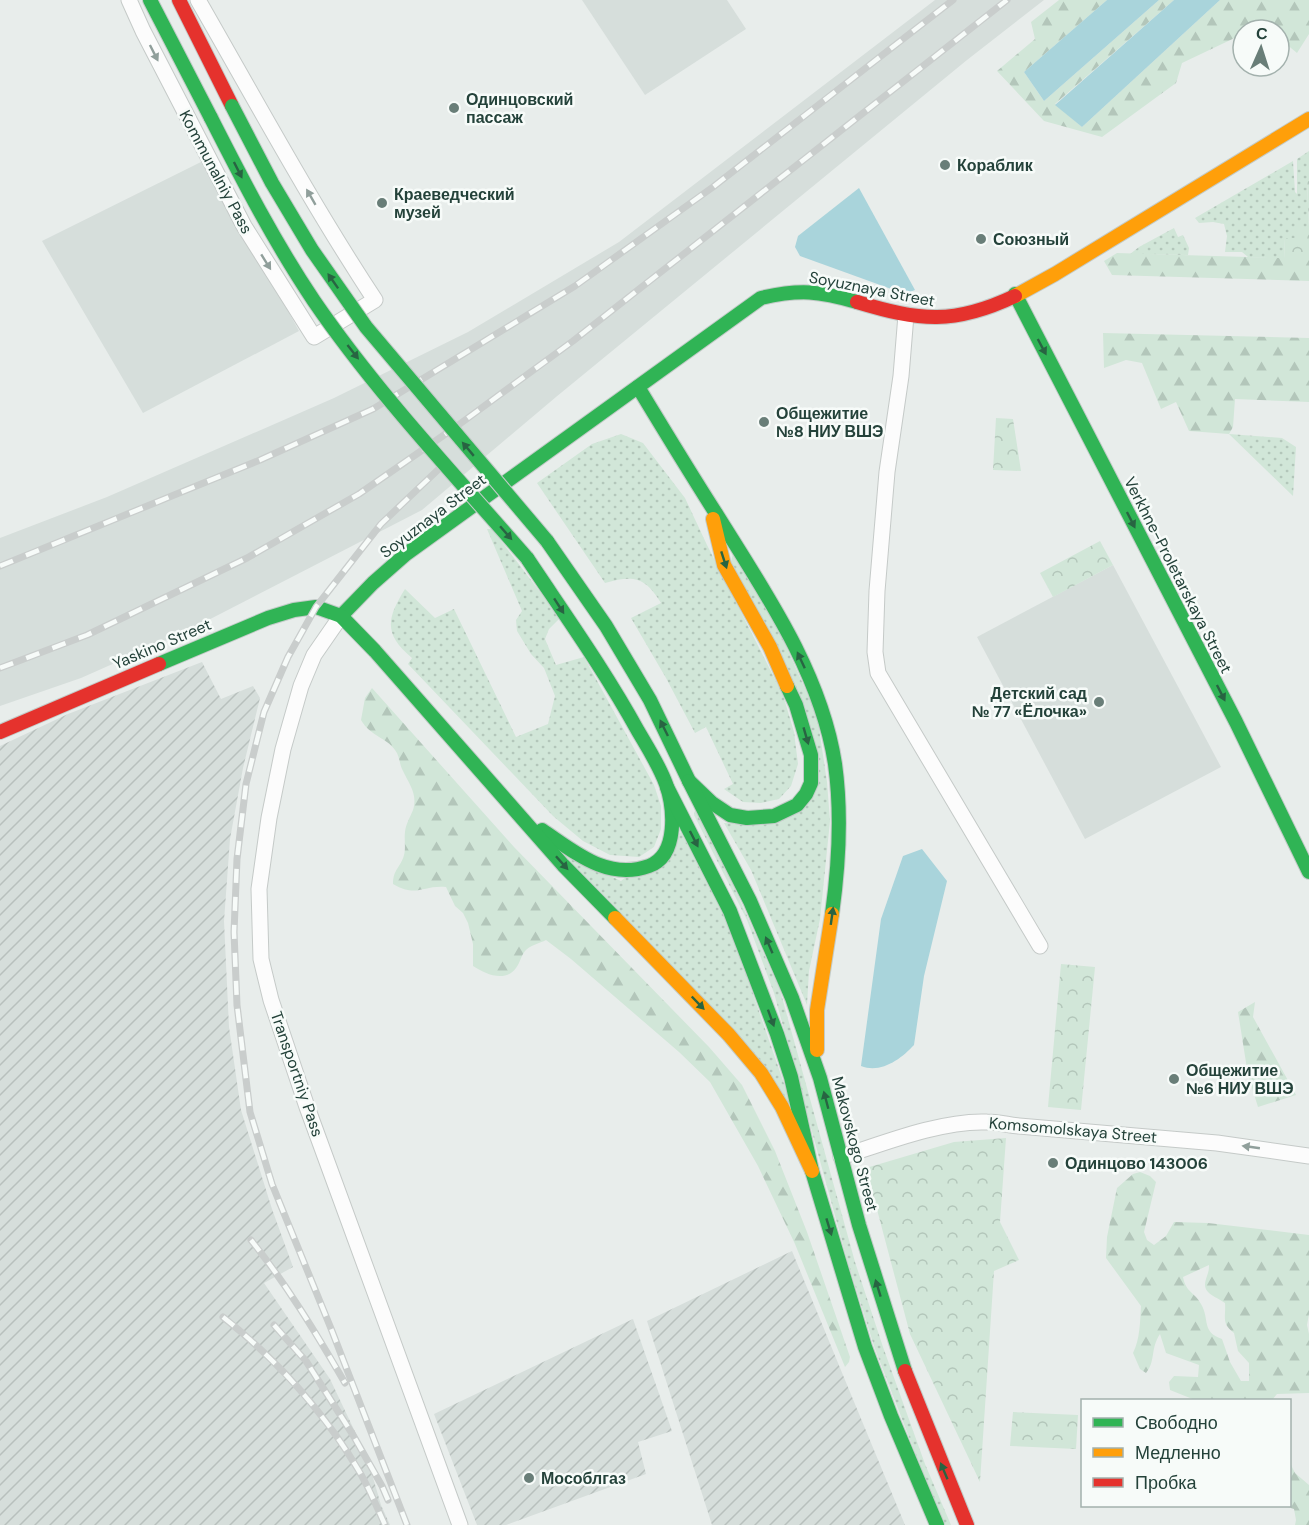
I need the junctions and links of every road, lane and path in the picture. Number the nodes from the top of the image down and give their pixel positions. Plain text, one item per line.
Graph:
1 (129, 0) edge
2 (150, 0) edge
3 (179, 0) edge
4 (198, 0) edge
5 (1309, 120) edge
6 (1015, 294) junction
7 (906, 315) junction
8 (638, 387) junction
9 (710, 504) junction
10 (341, 616) junction
11 (0, 732) edge
12 (689, 781) junction
13 (667, 787) junction
14 (524, 819) junction
15 (1309, 872) edge
16 (1040, 946) dead end
17 (820, 1078) junction
18 (1309, 1156) edge
19 (841, 1157) junction
20 (812, 1171) junction
21 (460, 1525) edge
22 (937, 1525) edge
23 (967, 1525) edge

1 -> 4 street, Kommunalniy Pass
2 -> 13 street, bridge
12 -> 3 street, Makovskogo Street, bridge
5 - 6 street, Soyuznaya Street
6 - 7 street, Soyuznaya Street
6 -> 15 street, Verkhne-Proletarskaya Street
7 - 8 street, Soyuznaya Street
7 - 16 street
8 - 9 street
8 - 10 street, Soyuznaya Street
9 -> 12 street
17 -> 9 street
10 - 11 street, Yaskino Street
10 - 14 street
10 - 21 street, Transportniy Pass
17 -> 12 street, Makovskogo Street
13 - 14 street
13 -> 20 street
14 -> 20 street
19 -> 17 street, Makovskogo Street
18 -> 19 street, Komsomolskaya Street
23 -> 19 street, Makovskogo Street
20 -> 22 street

